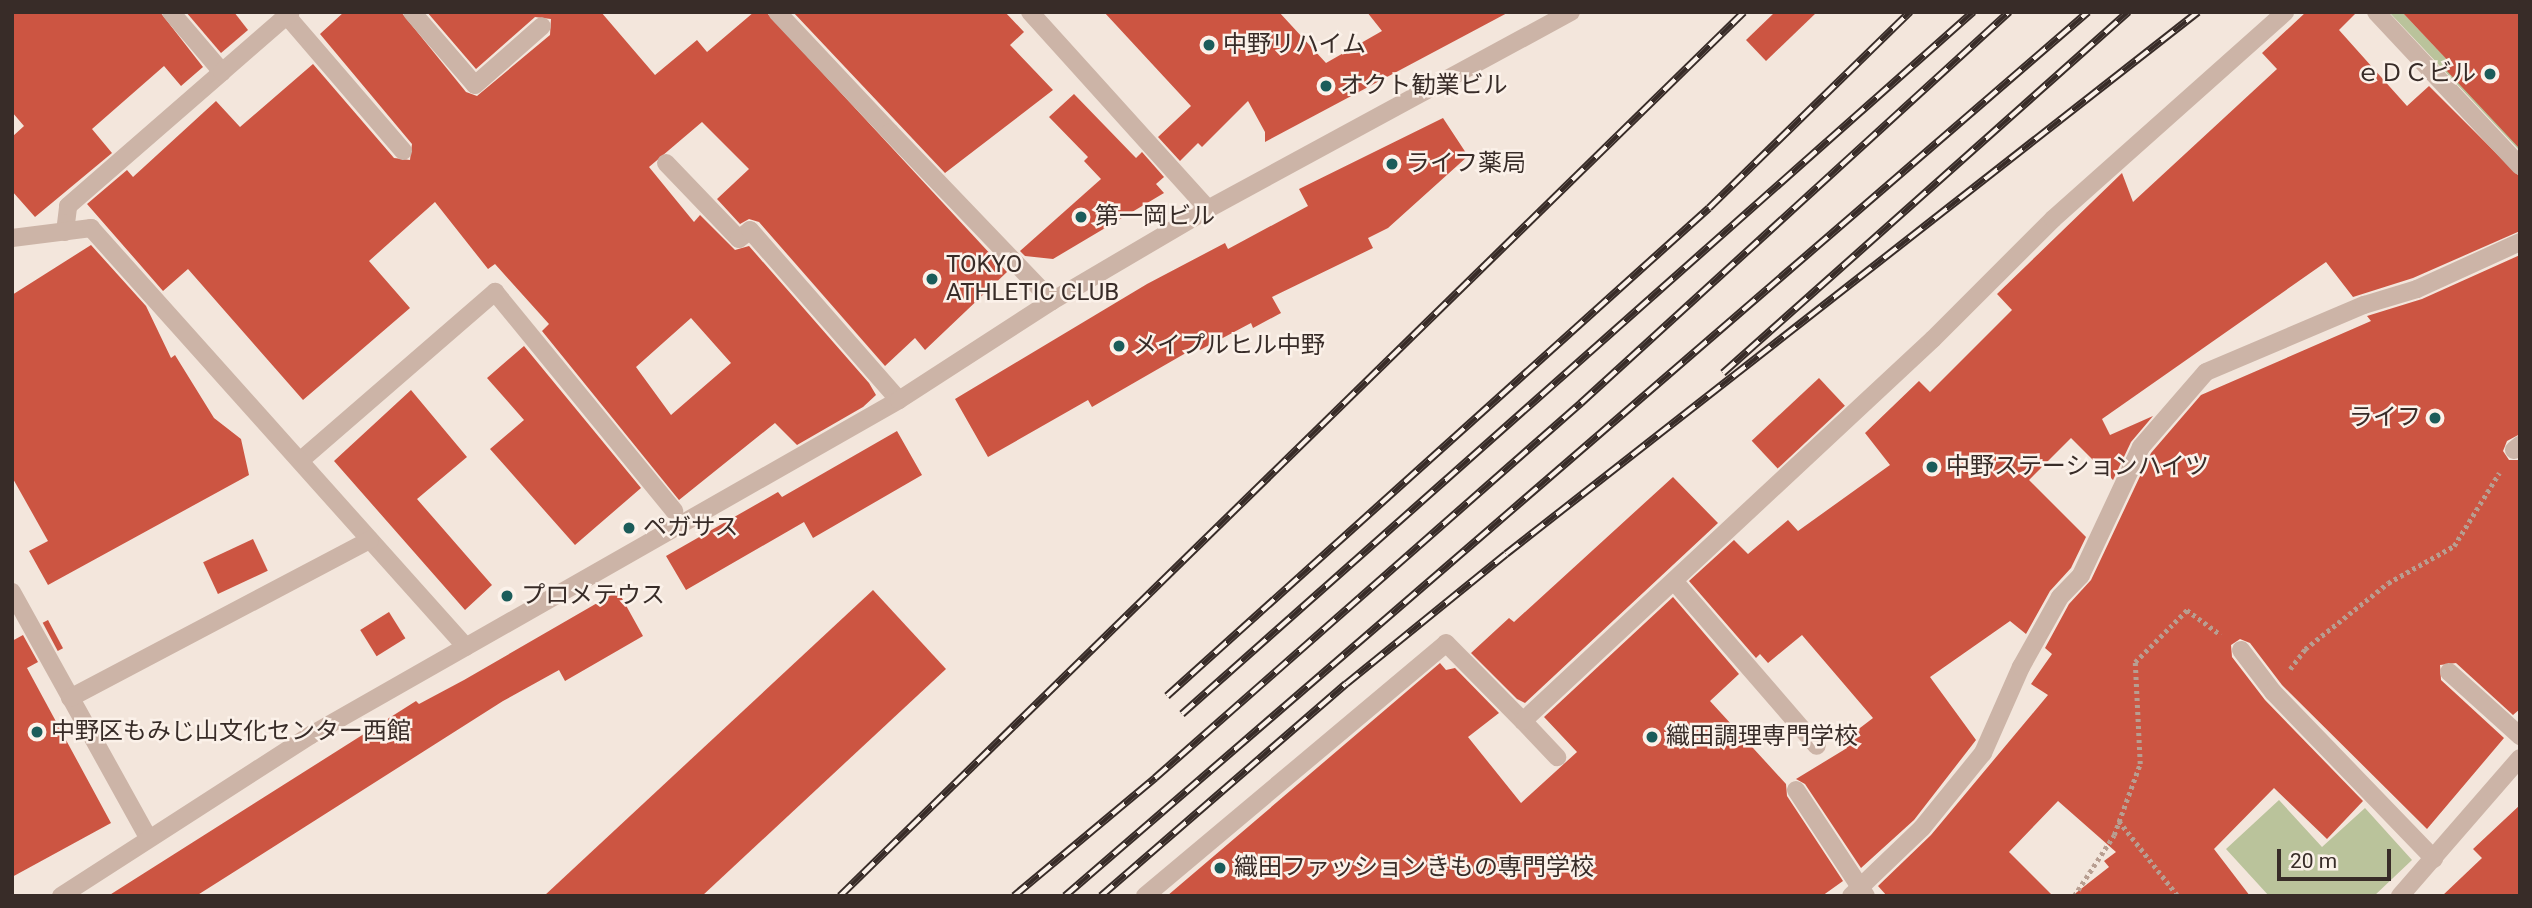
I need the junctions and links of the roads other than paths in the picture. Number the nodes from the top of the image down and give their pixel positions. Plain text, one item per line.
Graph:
1 (171, 12) edge
2 (412, 12) edge
3 (777, 12) edge
4 (1030, 12) edge
5 (1571, 12) edge
6 (2285, 12) edge
7 (2376, 12) edge
8 (289, 14) edge
9 (542, 26) dead end
10 (222, 72) junction
11 (403, 151) dead end
12 (666, 163) dead end
13 (2520, 166) edge
14 (1208, 209) junction
15 (12, 221) edge
16 (65, 232) junction
17 (19, 237) edge
18 (2520, 242) edge
19 (1052, 300) junction
20 (899, 400) junction
21 (301, 460) junction
22 (680, 518) junction
23 (370, 540) junction
24 (1674, 581) junction
25 (12, 592) edge
26 (466, 647) junction
27 (2241, 650) road end
28 (2449, 672) dead end
29 (71, 698) junction
30 (1523, 721) junction
31 (2520, 736) edge
32 (1817, 746) dead end
33 (1557, 757) dead end
34 (2520, 758) edge
35 (1796, 789) dead end
36 (148, 837) junction
37 (2434, 859) junction
38 (1859, 893) edge
39 (61, 896) edge
40 (1145, 896) edge
41 (2400, 896) edge

1 - 10 street
2 - 9 street
3 - 19 street
4 - 14 street
5 - 14 street
6 - 24 street
7 - 13 street
8 - 10 street
8 - 11 street
10 - 16 street
12 - 20 street
14 - 19 street
15 - 17 street
16 - 17 street
16 - 21 street
18 - 38 street
19 - 20 street
20 - 22 street
21 - 22 street
21 - 23 street
22 - 26 street
23 - 26 street
23 - 29 street
24 - 30 street
24 - 32 street
25 - 29 street
26 - 36 street
27 - 37 street
28 - 31 street
29 - 36 street
30 - 33 street
30 - 40 street
34 - 37 street
35 - 38 street
36 - 39 street
37 - 41 street

